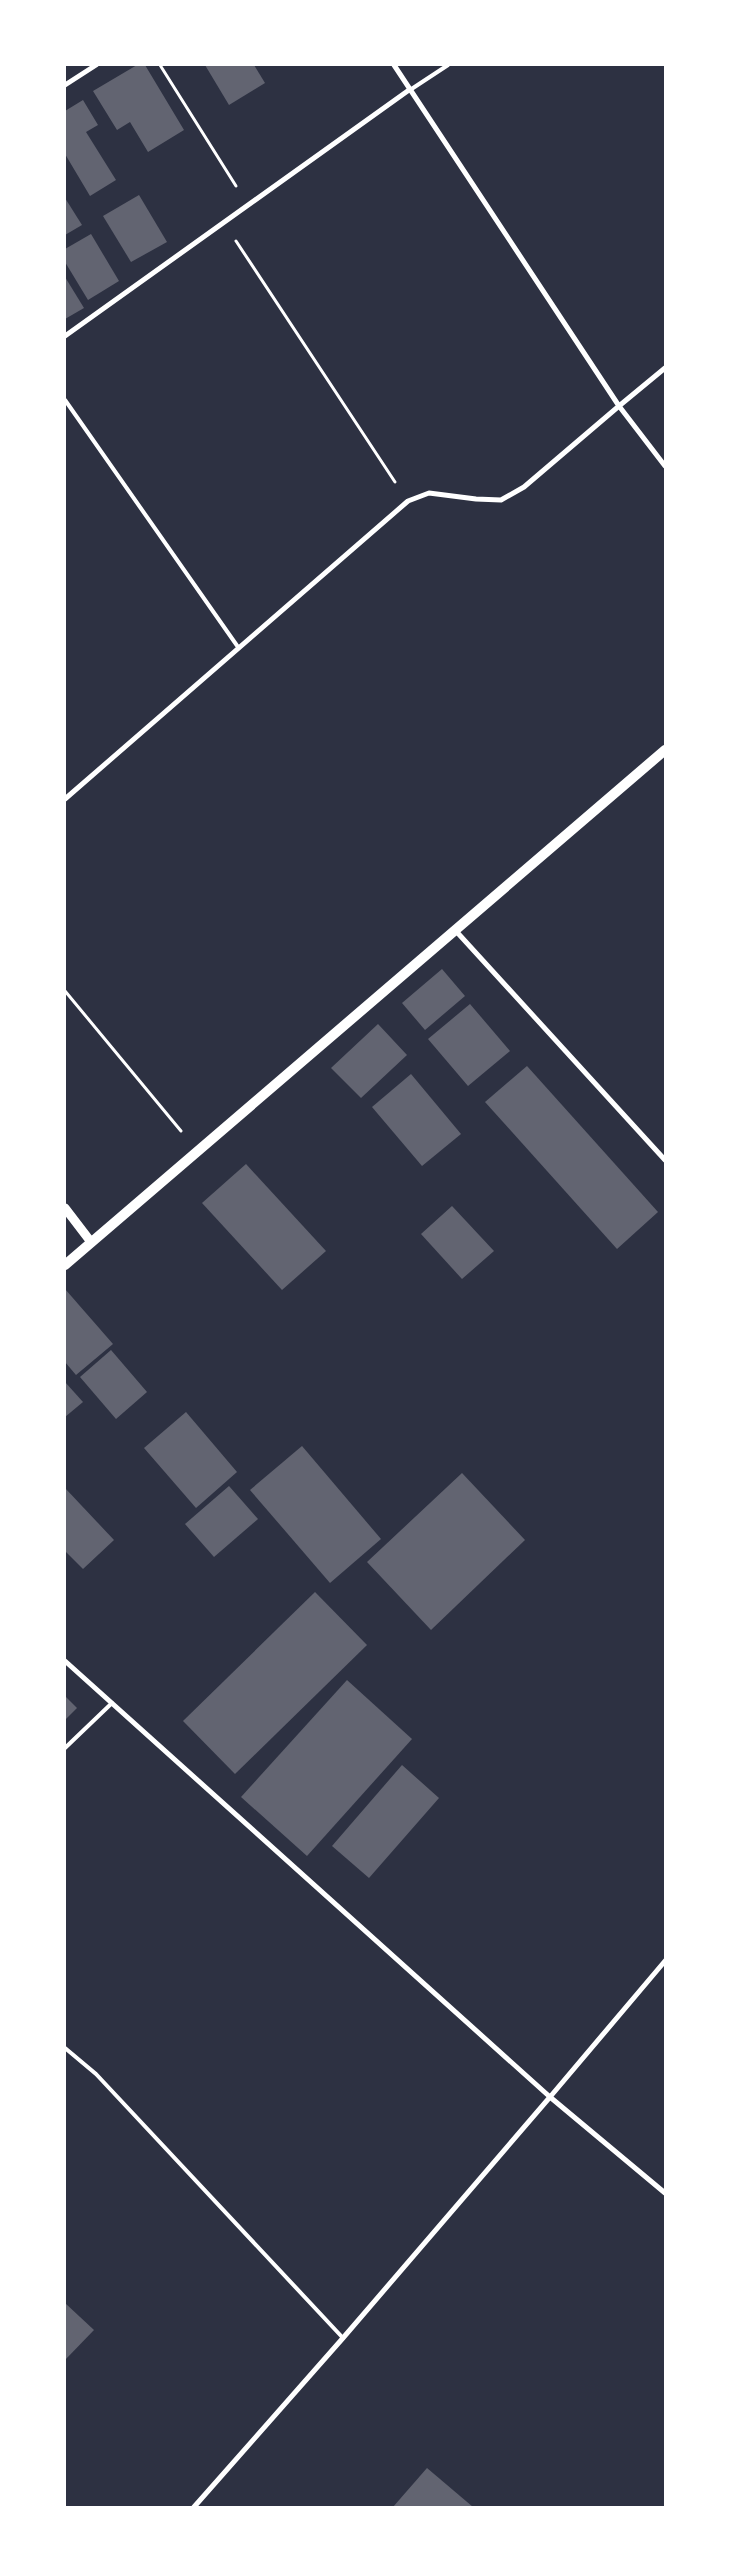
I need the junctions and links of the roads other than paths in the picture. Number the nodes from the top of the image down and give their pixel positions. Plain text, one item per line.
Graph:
1 (96, 65) edge
2 (394, 65) edge
3 (448, 65) edge
4 (65, 85) edge
5 (409, 90) junction
6 (65, 336) edge
7 (665, 368) edge
8 (65, 400) edge
9 (619, 406) junction
10 (665, 466) edge
11 (238, 647) junction
12 (665, 750) edge
13 (65, 799) edge
14 (454, 930) junction
15 (665, 1159) edge
16 (65, 1208) edge
17 (91, 1242) junction
18 (65, 1265) edge
19 (65, 1661) edge
20 (112, 1703) junction
21 (65, 1748) edge
22 (665, 1961) edge
23 (65, 2048) edge
24 (550, 2097) junction
25 (665, 2193) edge
26 (343, 2338) junction
27 (194, 2507) edge

1 - 4 street
2 - 5 street
3 - 5 lane
5 - 6 street
5 - 9 street
7 - 9 street
8 - 11 lane
9 - 10 street
9 - 11 street
11 - 13 street
12 - 14 main road
14 - 15 street
14 - 17 main road
16 - 17 street
17 - 18 main road
19 - 20 street
20 - 21 lane
20 - 24 street
22 - 24 street
23 - 26 lane
24 - 25 street
24 - 26 street
26 - 27 street

